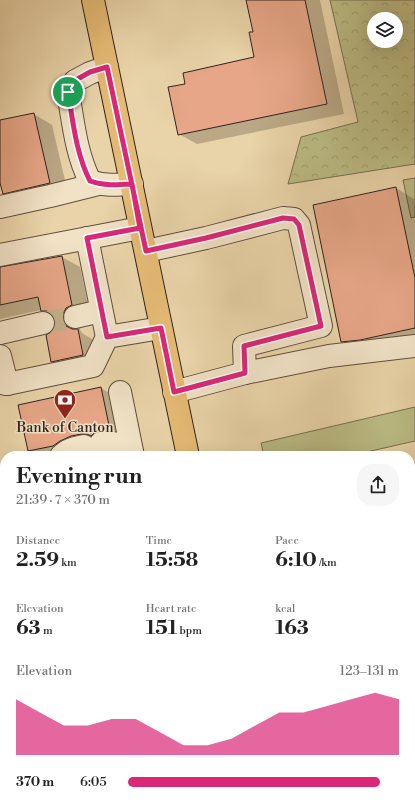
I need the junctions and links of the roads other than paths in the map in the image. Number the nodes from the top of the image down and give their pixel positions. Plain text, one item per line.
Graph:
1 (93, 0) edge
2 (107, 67) junction
3 (98, 184) junction
4 (132, 184) junction
5 (0, 206) edge
6 (140, 228) junction
7 (87, 238) junction
8 (146, 251) junction
9 (0, 256) edge
10 (101, 311) junction
11 (75, 316) tunnel mouth
12 (43, 323) tunnel mouth
13 (161, 328) junction
14 (0, 333) edge
15 (107, 337) junction
16 (415, 346) edge
17 (0, 356) edge
18 (245, 373) junction
19 (3, 384) edge
20 (120, 392) dead end
21 (174, 392) junction
22 (66, 451) edge
23 (126, 451) edge
24 (132, 451) edge
25 (187, 451) edge

1 - 2 main road
2 - 3 street
2 - 4 main road
3 - 4 street
3 - 5 street
4 - 6 main road
6 - 7 street
6 - 8 main road
7 - 9 street
7 - 10 street
8 - 13 main road
8 - 18 street
10 - 11 street
10 - 15 street
12 - 14 street
13 - 15 street
13 - 21 main road
15 - 19 street
16 - 18 street
17 - 19 street
18 - 21 street
20 - 24 street
21 - 25 main road
22 - 23 street

